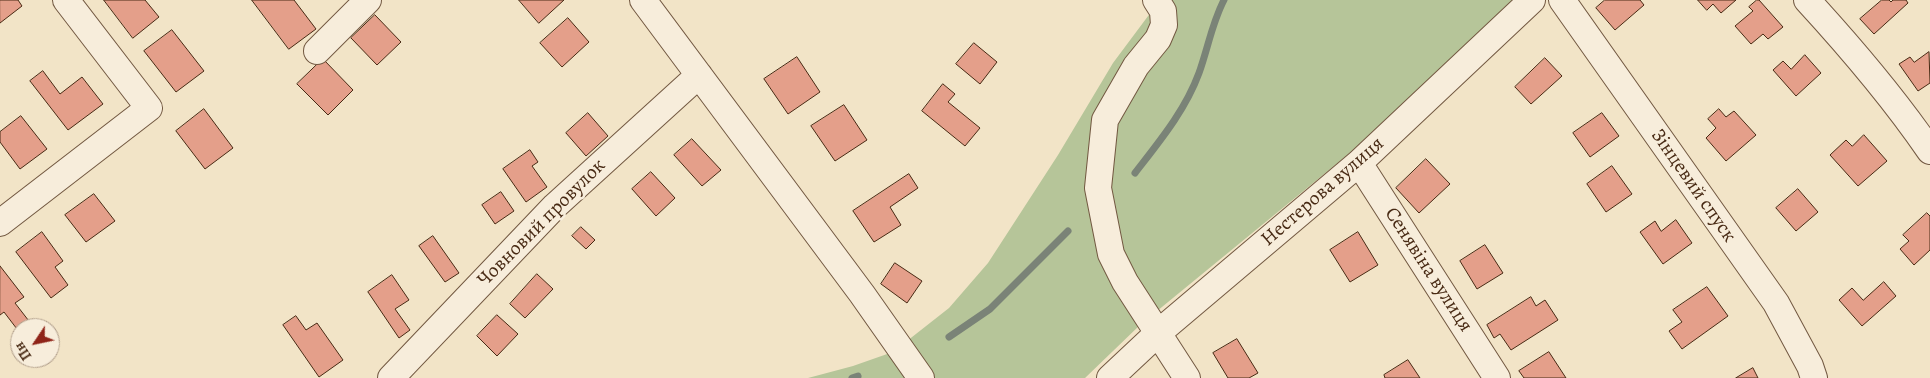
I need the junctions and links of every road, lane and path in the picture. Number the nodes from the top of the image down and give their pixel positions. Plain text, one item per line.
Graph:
1 (66, 0) edge
2 (368, 0) edge
3 (643, 0) edge
4 (1156, 0) edge
5 (1532, 0) edge
6 (1562, 0) edge
7 (1807, 0) edge
8 (317, 51) dead end
9 (699, 75) junction
10 (1930, 151) edge
11 (1359, 163) junction
12 (0, 223) edge
13 (1158, 333) junction
14 (391, 378) edge
15 (921, 378) edge
16 (1110, 378) edge
17 (1187, 378) edge
18 (1497, 378) edge
19 (1814, 378) edge

1 - 12 street
2 - 8 street
3 - 9 street
4 - 13 street
5 - 11 street, Нестерова вулиця
6 - 19 street, Зінцевий спуск
7 - 10 street
9 - 14 street, Човновий провулок
9 - 15 street
11 - 13 street, Нестерова вулиця
11 - 18 street, Сенявіна вулиця
13 - 16 street, Нестерова вулиця
13 - 17 street

